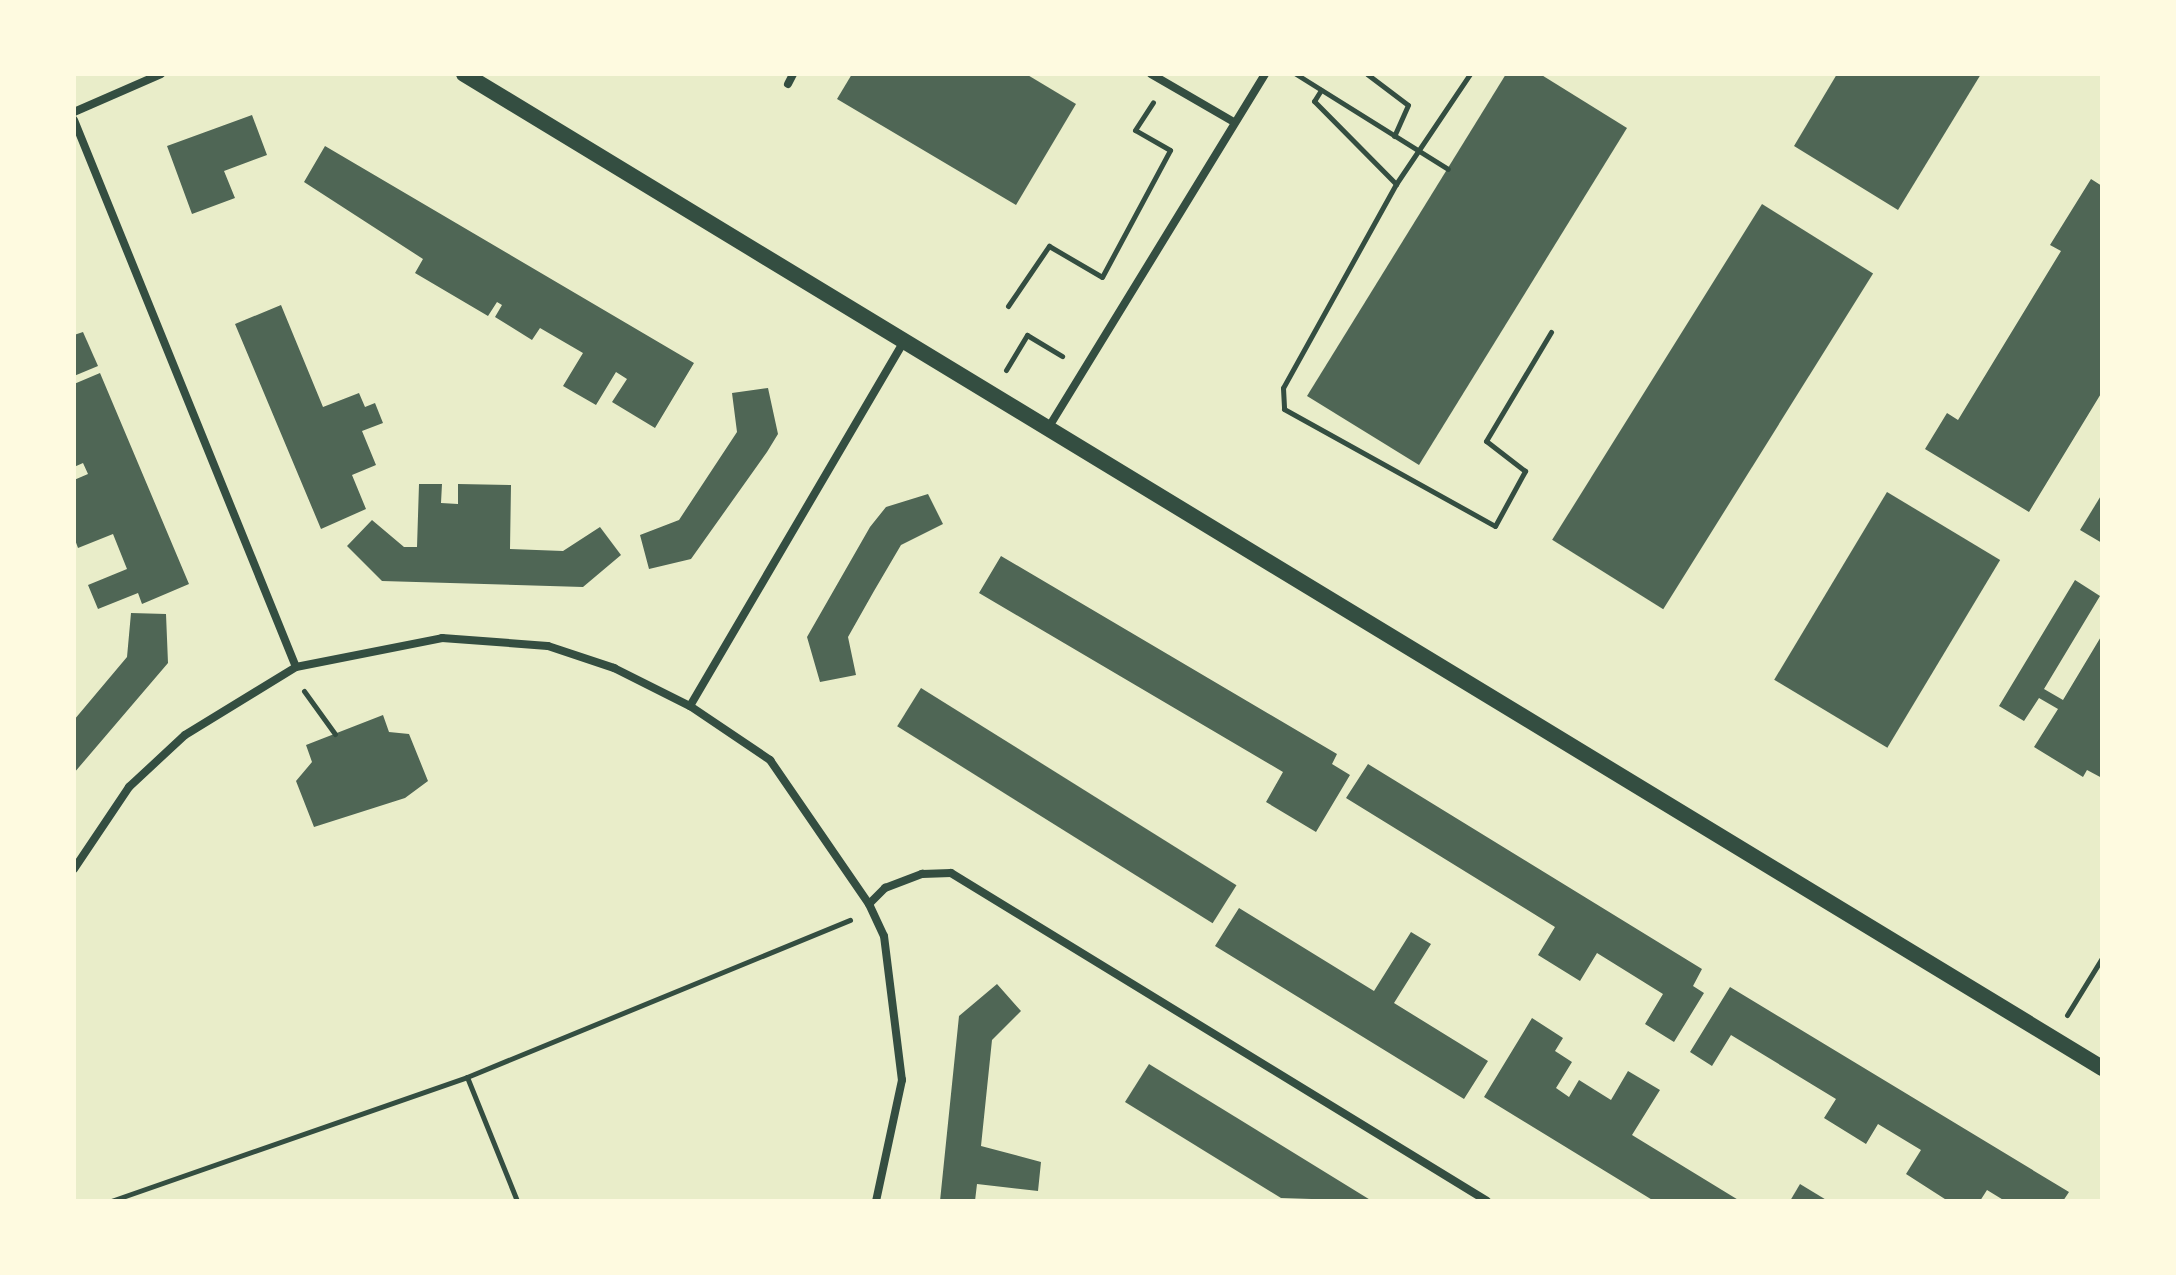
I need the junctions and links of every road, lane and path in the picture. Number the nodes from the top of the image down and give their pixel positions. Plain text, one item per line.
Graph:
1 (161, 74) edge
2 (464, 74) edge
3 (793, 74) edge
4 (1151, 74) edge
5 (1265, 74) edge
6 (1296, 74) edge
7 (1367, 74) edge
8 (1470, 74) edge
9 (1166, 82) junction
10 (788, 84) dead end
11 (1321, 90) junction
12 (74, 112) edge
13 (74, 120) edge
14 (1232, 121) junction
15 (1394, 136) junction
16 (1418, 151) junction
17 (1448, 169) dead end
18 (1396, 184) junction
19 (1008, 306) dead end
20 (1551, 332) dead end
21 (903, 343) junction
22 (1084, 369) junction
23 (990, 395) junction
24 (1047, 430) junction
25 (296, 667) junction
26 (690, 706) junction
27 (335, 734) dead end
28 (74, 869) edge
29 (869, 904) junction
30 (2102, 958) edge
31 (2053, 1039) junction
32 (2102, 1068) edge
33 (467, 1077) junction
34 (111, 1201) edge
35 (517, 1201) edge
36 (876, 1201) edge
37 (1487, 1201) edge

1 - 12 street
2 - 21 main road
3 - 10 street
4 - 9 street
5 - 14 street
6 - 11 path
7 - 15 path
8 - 16 path
9 - 14 street
9 - 19 path
11 - 15 path
11 - 18 path
13 - 25 street
14 - 22 street
15 - 16 path
16 - 17 path
16 - 18 path
18 - 20 path
21 - 23 main road
21 - 26 street
22 - 23 path
22 - 24 street
23 - 24 main road
24 - 31 main road
25 - 26 street
25 - 27 path
25 - 28 street
26 - 29 street
29 - 33 path
29 - 36 street
29 - 37 street
30 - 31 path
31 - 32 main road
33 - 34 path
33 - 35 path

